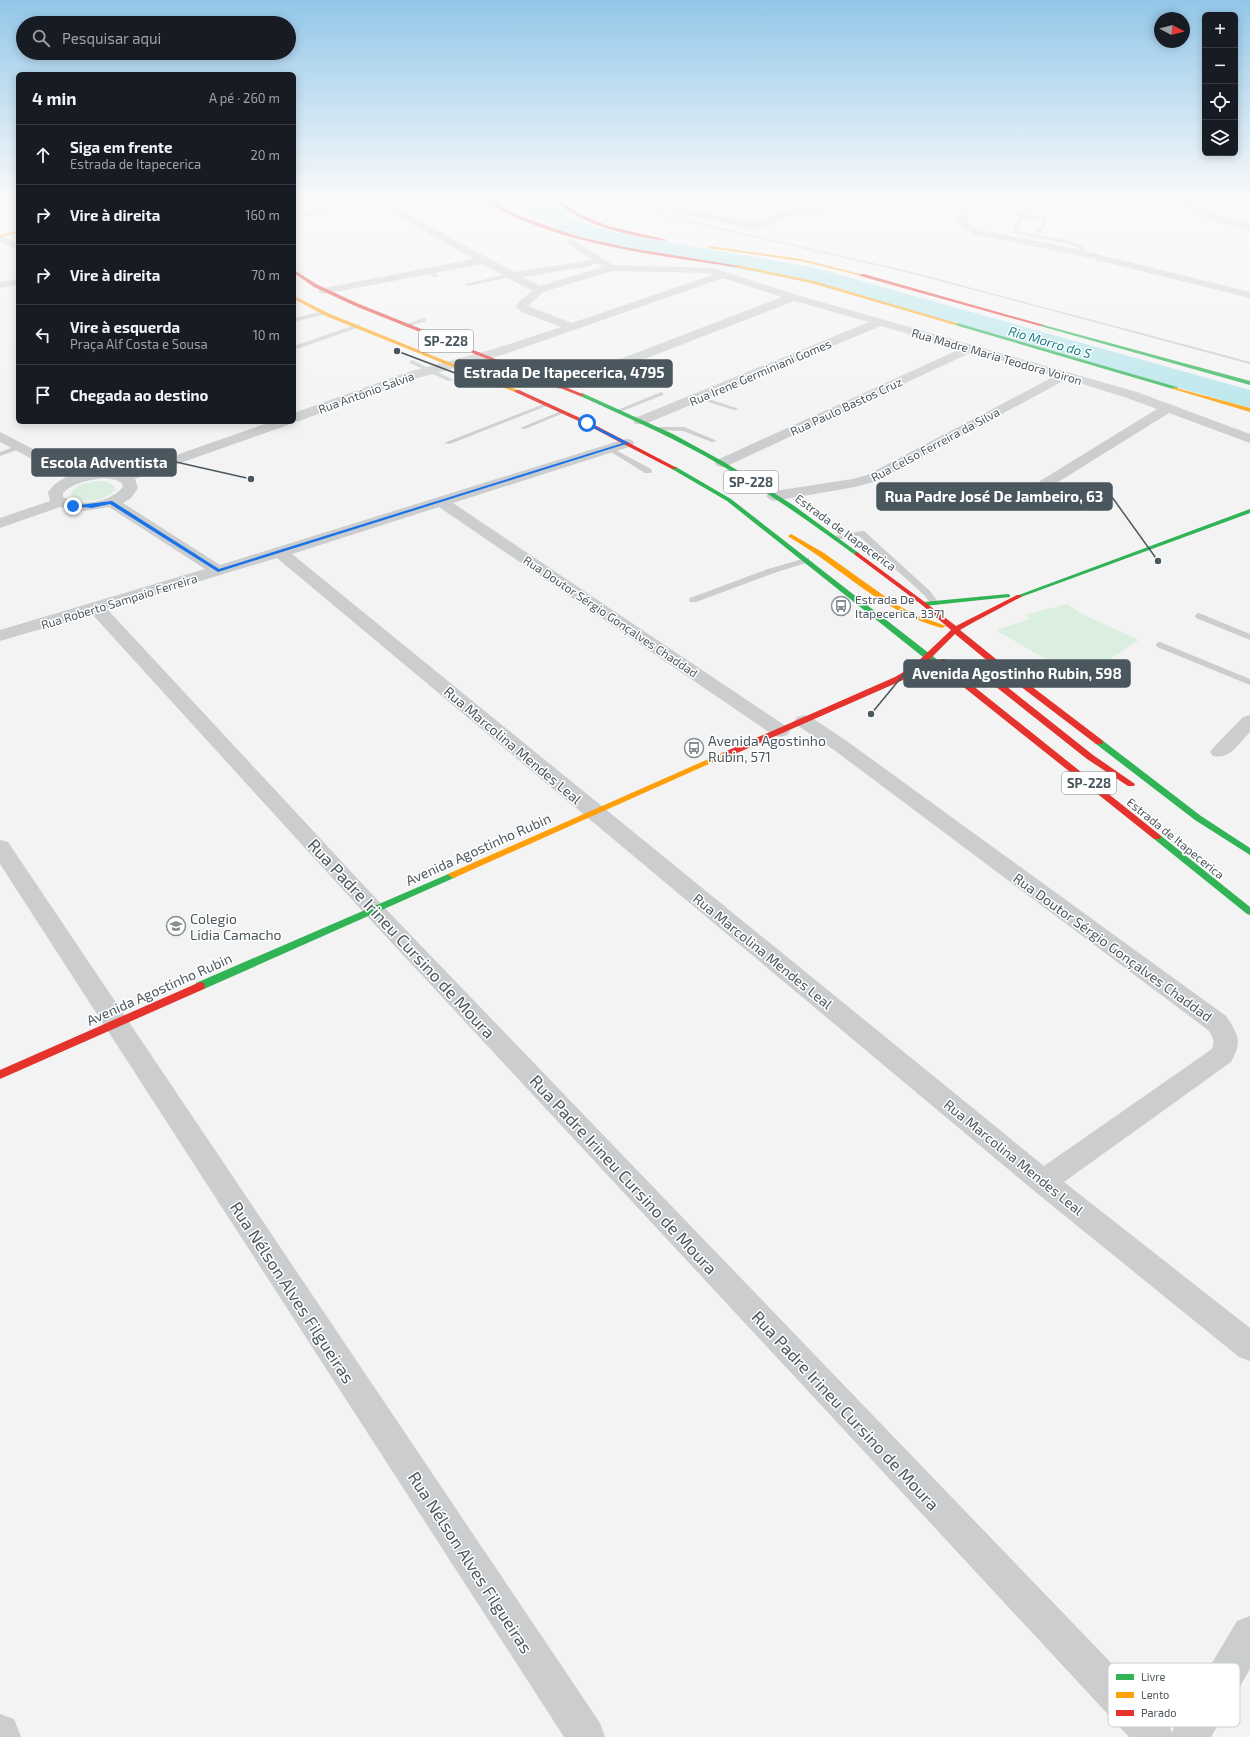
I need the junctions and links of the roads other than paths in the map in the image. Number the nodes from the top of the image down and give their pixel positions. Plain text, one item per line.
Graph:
1 (304, 279) edge
2 (398, 279) edge
3 (493, 279) edge
4 (520, 279) edge
5 (568, 279) edge
6 (709, 279) edge
7 (739, 279) edge
8 (802, 279) edge
9 (875, 279) edge
10 (1186, 279) edge
11 (16, 282) edge
12 (468, 284) dead end
13 (0, 286) edge
14 (324, 290) junction
15 (539, 290) junction
16 (1250, 295) edge
17 (794, 297) junction
18 (296, 298) edge
19 (870, 300) junction
20 (324, 313) junction
21 (296, 320) edge
22 (424, 320) dead end
23 (880, 322) junction
24 (407, 325) junction
25 (358, 326) junction
26 (573, 327) junction
27 (296, 347) edge
28 (971, 348) junction
29 (484, 356) junction
30 (412, 362) dead end
31 (452, 365) junction
32 (431, 370) junction
33 (1066, 375) junction
34 (450, 380) dead end
35 (1250, 383) edge
36 (562, 386) junction
37 (661, 394) dead end
38 (698, 397) junction
39 (546, 405) junction
40 (1167, 408) junction
41 (736, 409) dead end
42 (1250, 410) edge
43 (618, 411) junction
44 (563, 412) junction
45 (297, 414) edge
46 (1250, 419) edge
47 (640, 421) junction
48 (277, 424) edge
49 (523, 428) dead end
50 (657, 430) junction
51 (0, 436) edge
52 (1250, 440) edge
53 (714, 441) dead end
54 (448, 443) dead end
55 (627, 443) junction
56 (20, 447) junction
57 (610, 449) junction
58 (0, 454) edge
59 (722, 463) junction
60 (648, 471) dead end
61 (775, 475) dead end
62 (78, 478) junction
63 (125, 478) junction
64 (748, 480) junction
65 (1045, 484) dead end
66 (774, 496) junction
67 (60, 502) junction
68 (111, 502) junction
69 (442, 502) junction
70 (1250, 511) edge
71 (755, 520) junction
72 (0, 523) edge
73 (835, 538) junction
74 (280, 552) junction
75 (806, 560) junction
76 (218, 571) junction
77 (1021, 595) junction
78 (693, 600) dead end
79 (935, 603) junction
80 (924, 604) junction
81 (96, 608) junction
82 (1198, 616) dead end
83 (955, 630) junction
84 (0, 636) edge
85 (1250, 637) edge
86 (1160, 645) dead end
87 (926, 656) junction
88 (1250, 682) edge
89 (804, 721) junction
90 (1250, 721) edge
91 (780, 731) junction
92 (1220, 752) dead end
93 (1138, 787) dead end
94 (1151, 794) dead end
95 (595, 812) junction
96 (1198, 818) junction
97 (0, 847) edge
98 (1250, 852) edge
99 (374, 910) junction
100 (1250, 912) edge
101 (116, 1022) junction
102 (0, 1075) edge
103 (1043, 1182) junction
104 (1250, 1347) edge
105 (1250, 1634) edge
106 (1233, 1663) edge
107 (1108, 1687) edge
108 (1146, 1727) edge
109 (1196, 1727) edge
110 (0, 1733) edge
111 (2, 1737) edge
112 (586, 1737) edge
113 (1155, 1737) edge
114 (1190, 1737) edge

1 - 14 main road, Estrada de Itapecerica / SP-228
2 - 14 street
3 - 12 lane
4 - 15 street
5 - 15 street
6 - 26 street, Rua Antônio Salvia
7 - 17 street, Rua Madre Maria Teodora Voiron
8 - 19 main road
9 - 35 main road
10 - 16 street
11 - 13 street
14 - 24 main road, Estrada de Itapecerica / SP-228
15 - 26 street
17 - 23 street, Rua Madre Maria Teodora Voiron
17 - 36 street
18 - 20 main road, Estrada de Itapecerica / SP-228
19 - 42 main road
19 - 46 main road
20 - 21 lane
20 - 25 main road, Estrada de Itapecerica / SP-228
22 - 24 lane
23 - 28 street, Rua Madre Maria Teodora Voiron
23 - 38 street, Rua Irene Germiniani Gomes
24 - 29 main road, Estrada de Itapecerica / SP-228
25 - 27 lane
25 - 31 main road, Estrada de Itapecerica / SP-228
26 - 29 street, Rua Antônio Salvia
28 - 33 street, Rua Madre Maria Teodora Voiron
28 - 59 street, Rua Paulo Bastos Cruz
29 - 31 street, Rua Antônio Salvia
29 - 36 main road, Estrada de Itapecerica / SP-228
30 - 32 lane
31 - 32 street, Rua Antônio Salvia
31 - 39 main road, Estrada de Itapecerica / SP-228
32 - 34 lane
32 - 45 street, Rua Antônio Salvia
33 - 40 street, Rua Madre Maria Teodora Voiron
33 - 66 street, Rua Celso Ferreira da Silva
36 - 43 main road, Estrada de Itapecerica / SP-228
37 - 43 lane
38 - 41 lane
38 - 47 street, Rua Irene Germiniani Gomes
39 - 44 main road, Estrada de Itapecerica / SP-228
39 - 54 lane
40 - 52 street, Rua Madre Maria Teodora Voiron
40 - 65 street
43 - 47 main road, Estrada de Itapecerica / SP-228
44 - 49 lane
44 - 55 main road, Estrada de Itapecerica / SP-228
47 - 50 main road, Estrada de Itapecerica / SP-228
48 - 63 street
50 - 53 lane
50 - 59 main road, Estrada de Itapecerica / SP-228
51 - 56 street
55 - 57 street, Rua Roberto Sampaio Ferreira
55 - 71 main road, Estrada de Itapecerica / SP-228
56 - 58 lane
56 - 62 street
57 - 60 lane
57 - 69 street, Rua Roberto Sampaio Ferreira
59 - 64 main road, Estrada de Itapecerica / SP-228
61 - 64 lane
62 - 63 street
62 - 67 street
63 - 68 street
64 - 66 main road, Estrada de Itapecerica / SP-228
66 - 73 main road, Estrada de Itapecerica / SP-228
67 - 68 street
67 - 72 street
68 - 76 street
69 - 74 street, Rua Roberto Sampaio Ferreira
69 - 91 street, Rua Doutor Sérgio Gonçalves Chaddad
70 - 77 main road
71 - 75 main road, Estrada de Itapecerica / SP-228
71 - 83 main road
73 - 79 lane
73 - 80 main road, Estrada de Itapecerica / SP-228
74 - 76 street, Rua Roberto Sampaio Ferreira
74 - 95 street, Rua Marcolina Mendes Leal
75 - 78 lane
75 - 87 main road, Estrada de Itapecerica / SP-228
76 - 81 street, Rua Roberto Sampaio Ferreira
77 - 79 main road
77 - 83 main road, Avenida Agostinho Rubin
79 - 80 main road
80 - 83 main road, Estrada de Itapecerica / SP-228
81 - 84 street, Rua Roberto Sampaio Ferreira
81 - 99 street, Rua Padre Irineu Cursino de Moura
82 - 85 lane
83 - 87 main road, Avenida Agostinho Rubin
83 - 96 main road, Estrada de Itapecerica / SP-228
86 - 88 lane
87 - 89 main road, Avenida Agostinho Rubin
87 - 93 main road
87 - 100 main road, Estrada de Itapecerica / SP-228
89 - 91 main road, Avenida Agostinho Rubin
89 - 103 street, Rua Doutor Sérgio Gonçalves Chaddad
90 - 92 street
91 - 95 main road, Avenida Agostinho Rubin
94 - 96 main road
95 - 99 main road, Avenida Agostinho Rubin
95 - 103 street, Rua Marcolina Mendes Leal
96 - 98 main road, Estrada de Itapecerica / SP-228
97 - 101 street, Rua Nélson Alves Filgueiras
99 - 101 main road, Avenida Agostinho Rubin
99 - 107 street, Rua Padre Irineu Cursino de Moura
101 - 102 main road, Avenida Agostinho Rubin
101 - 112 street, Rua Nélson Alves Filgueiras
103 - 104 street, Rua Marcolina Mendes Leal
105 - 106 street
108 - 113 street, Rua Padre Irineu Cursino de Moura
109 - 114 street
110 - 111 street

